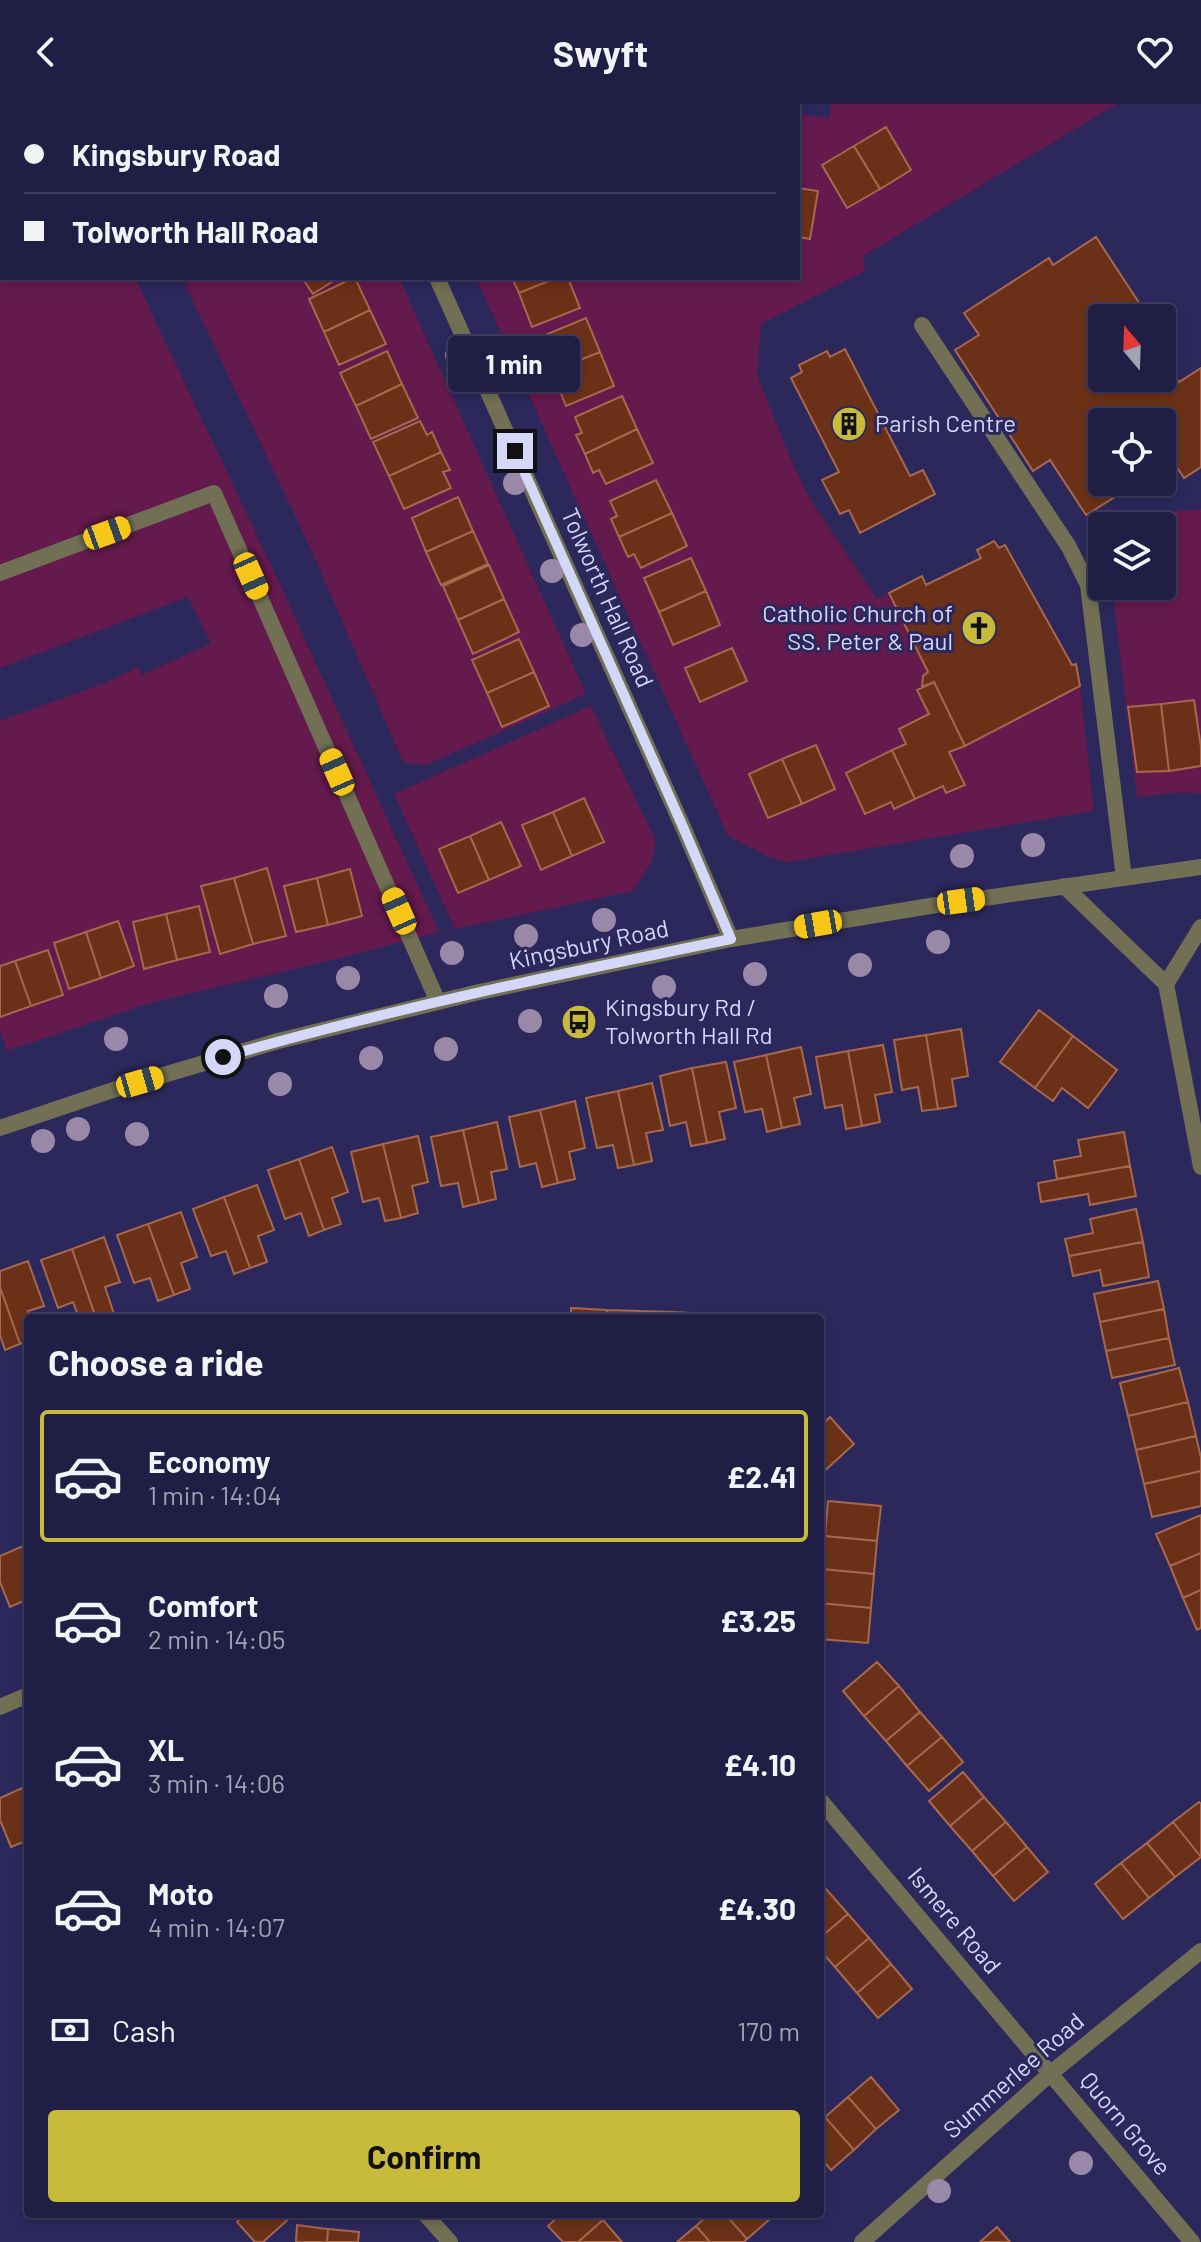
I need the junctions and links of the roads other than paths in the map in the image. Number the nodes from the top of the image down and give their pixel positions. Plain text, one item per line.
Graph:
1 (438, 280) edge
2 (922, 325) dead end
3 (0, 573) edge
4 (1201, 867) edge
5 (1124, 878) junction
6 (1064, 886) junction
7 (1201, 927) edge
8 (731, 939) junction
9 (1166, 984) junction
10 (438, 1002) junction
11 (0, 1128) edge
12 (1201, 1167) edge
13 (24, 1697) edge
14 (0, 1707) edge
15 (824, 1805) edge
16 (1201, 1951) edge
17 (1051, 2073) junction
18 (429, 2218) edge
19 (450, 2242) edge
20 (862, 2242) edge
21 (1192, 2242) edge

1 - 8 street, Tolworth Hall Road
2 - 5 street
3 - 10 street
4 - 5 street, Kingsbury Road
5 - 6 street, Kingsbury Road
6 - 8 street, Kingsbury Road
6 - 9 street
7 - 9 street
8 - 10 street, Kingsbury Road
9 - 12 street
10 - 11 street, Kingsbury Road
13 - 14 street
15 - 17 street, Ismere Road
16 - 17 street, Summerlee Road
17 - 20 street, Summerlee Road
17 - 21 street, Quorn Grove
18 - 19 street

